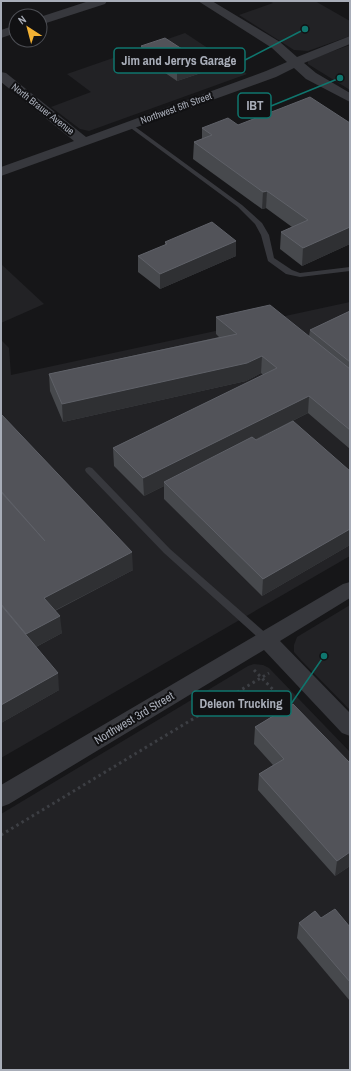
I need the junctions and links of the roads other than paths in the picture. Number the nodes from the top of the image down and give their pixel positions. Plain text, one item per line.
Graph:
1 (101, 1) edge
2 (204, 1) edge
3 (48, 18) edge
4 (350, 40) edge
5 (296, 62) junction
6 (1, 76) edge
7 (350, 98) edge
8 (130, 125) junction
9 (84, 142) junction
10 (1, 172) edge
11 (350, 269) edge
12 (89, 470) dead end
13 (350, 589) edge
14 (266, 639) junction
15 (350, 727) edge
16 (1, 797) edge

1 - 3 street
2 - 5 street
4 - 5 street, Northwest 5th Street
5 - 7 street
5 - 8 street, Northwest 5th Street
6 - 9 street, North Brauer Avenue
8 - 9 street, Northwest 5th Street
8 - 11 lane
9 - 10 street, Northwest 5th Street
12 - 14 lane
13 - 14 street, Northwest 3rd Street
14 - 15 street
14 - 16 street, Northwest 3rd Street

